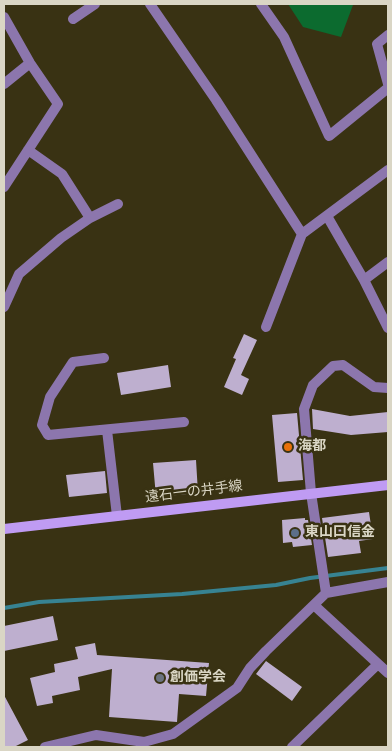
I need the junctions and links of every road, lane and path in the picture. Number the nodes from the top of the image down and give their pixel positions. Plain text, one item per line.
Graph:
1 (95, 4) edge
2 (150, 4) edge
3 (261, 4) edge
4 (4, 17) edge
5 (73, 20) dead end
6 (388, 36) edge
7 (30, 63) junction
8 (4, 84) edge
9 (388, 84) edge
10 (388, 88) edge
11 (28, 150) junction
12 (388, 170) edge
13 (4, 187) edge
14 (118, 204) dead end
15 (327, 216) junction
16 (90, 218) junction
17 (302, 234) junction
18 (388, 262) edge
19 (364, 280) junction
20 (4, 307) edge
21 (266, 327) dead end
22 (388, 328) edge
23 (104, 358) dead end
24 (388, 388) edge
25 (184, 422) dead end
26 (107, 430) junction
27 (388, 485) edge
28 (311, 492) junction
29 (116, 516) junction
30 (4, 530) edge
31 (388, 582) edge
32 (326, 593) junction
33 (315, 606) junction
34 (378, 664) junction
35 (388, 673) edge
36 (45, 747) edge
37 (292, 747) edge

1 - 5 street
2 - 17 street
3 - 10 street
4 - 7 street
6 - 9 street
7 - 8 street
7 - 11 street
11 - 13 street
11 - 16 street
12 - 15 street
14 - 16 street
15 - 17 street
15 - 19 street
16 - 20 street
17 - 21 street
18 - 19 street
19 - 22 street
23 - 26 street
24 - 28 street
25 - 26 street
26 - 29 street
27 - 28 street, 遠石一の井手線
28 - 29 street, 遠石一の井手線
28 - 32 street
29 - 30 street, 遠石一の井手線
31 - 32 street
32 - 33 street
33 - 34 street
33 - 36 street
34 - 35 street
34 - 37 street

